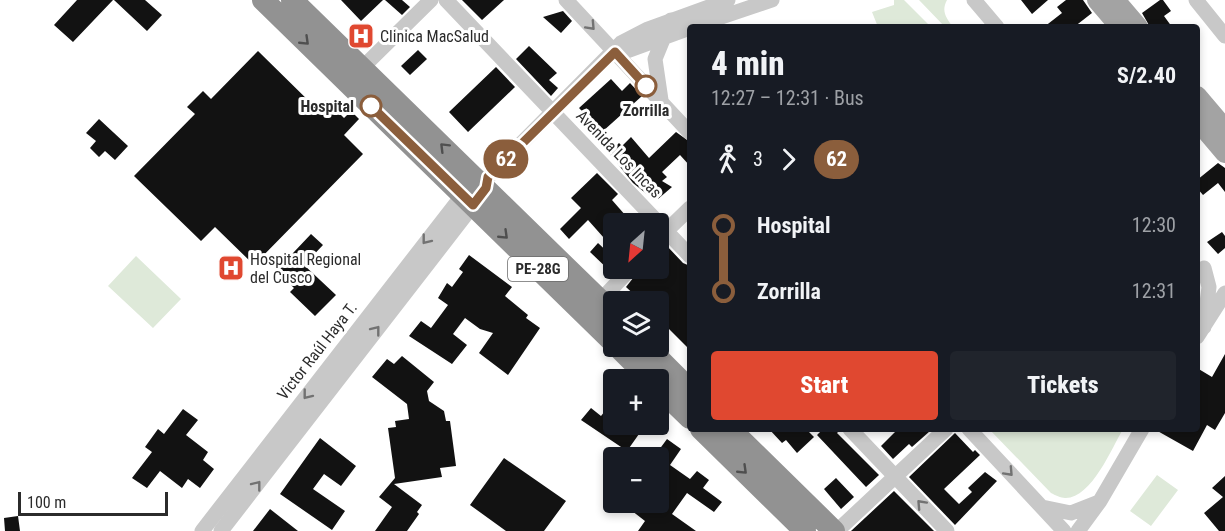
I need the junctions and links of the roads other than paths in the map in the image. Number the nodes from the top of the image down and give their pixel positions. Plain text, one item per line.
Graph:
1 (263, 0) edge
2 (292, 0) edge
3 (431, 0) edge
4 (446, 0) edge
5 (566, 0) edge
6 (728, 0) edge
7 (772, 0) edge
8 (974, 0) edge
9 (1097, 0) edge
10 (1196, 0) edge
11 (1119, 10) edge
12 (671, 20) junction
13 (700, 24) edge
14 (995, 24) edge
15 (1135, 24) edge
16 (687, 28) edge
17 (1225, 36) edge
18 (664, 37) junction
19 (615, 52) junction
20 (363, 67) junction
21 (1200, 100) edge
22 (661, 103) junction
23 (553, 112) junction
24 (1200, 124) edge
25 (1225, 129) edge
26 (687, 130) edge
27 (1225, 153) edge
28 (477, 189) junction
29 (687, 211) edge
30 (643, 213) edge
31 (669, 229) edge
32 (669, 240) edge
33 (687, 254) edge
34 (1200, 264) edge
35 (1225, 293) edge
36 (603, 304) edge
37 (603, 331) edge
38 (1200, 332) edge
39 (628, 357) edge
40 (657, 357) edge
41 (640, 369) edge
42 (687, 387) edge
43 (669, 398) edge
44 (687, 415) edge
45 (704, 432) edge
46 (733, 432) edge
47 (853, 432) edge
48 (943, 432) edge
49 (972, 432) edge
50 (1140, 432) edge
51 (896, 476) junction
52 (1100, 501) junction
53 (1042, 507) junction
54 (202, 531) edge
55 (221, 531) edge
56 (805, 531) edge
57 (835, 531) edge
58 (947, 531) edge
59 (1064, 531) edge
60 (1078, 531) edge

1 -> 28 highway
2 - 20 highway
3 - 20 street
4 - 23 street, Avenida Los Incas
5 -> 19 street
6 - 12 street
7 - 13 street
8 - 14 street
9 - 11 main road
10 - 17 street
11 - 15 main road
12 - 18 street
12 - 19 street
16 - 18 street
18 - 19 street
18 - 22 street
19 - 22 street
19 - 23 street
28 -> 20 highway
21 - 25 main road
22 - 26 street
23 - 28 street
23 - 30 street, Avenida Los Incas
24 - 27 main road
28 - 36 highway, PE-28G
28 -> 37 highway, PE-28G
28 -> 54 street, Victor Raúl Haya T.
55 -> 28 street, Victor Raúl Haya T.
29 - 31 street
32 - 33 street, Avenida Los Incas
34 - 35 street
34 - 38 street
35 - 38 street
39 - 41 highway
40 - 42 highway
43 - 44 highway
45 -> 56 highway
46 - 57 highway
47 - 51 street
48 - 51 street
49 -> 53 street
50 - 52 street
51 - 57 street
58 -> 51 street
52 - 53 street
52 - 60 street
53 - 59 street

